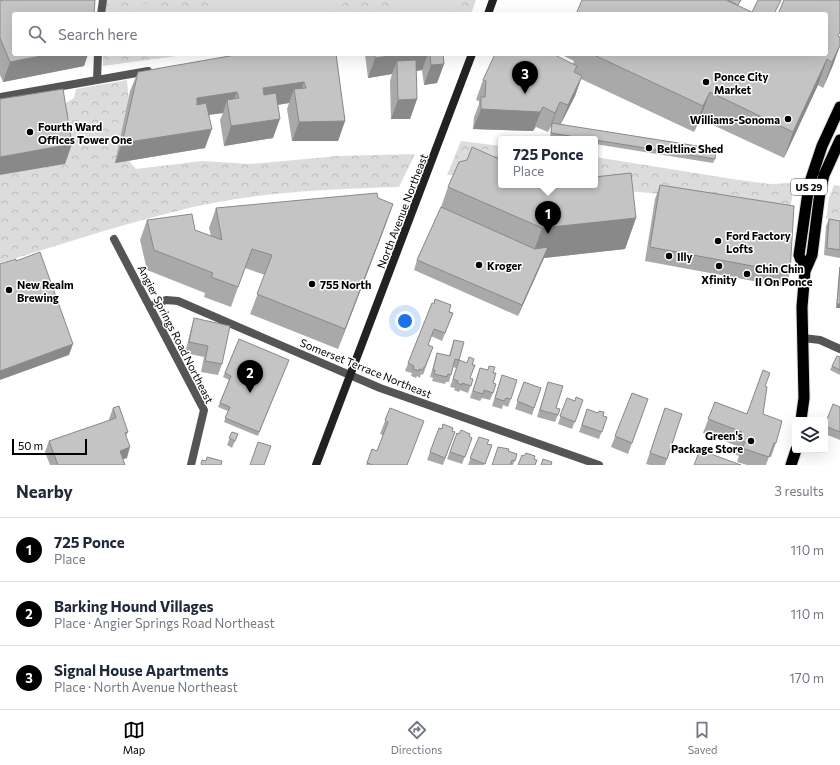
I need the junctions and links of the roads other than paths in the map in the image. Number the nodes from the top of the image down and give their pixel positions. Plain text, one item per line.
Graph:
1 (103, 0) edge
2 (493, 0) edge
3 (101, 12) edge
4 (489, 12) edge
5 (98, 56) edge
6 (471, 56) edge
7 (156, 70) edge
8 (96, 80) junction
9 (0, 97) edge
10 (840, 107) edge
11 (840, 140) edge
12 (114, 239) dead end
13 (805, 271) junction
14 (150, 306) junction
15 (803, 338) junction
16 (840, 349) edge
17 (350, 375) junction
18 (801, 417) edge
19 (795, 453) edge
20 (191, 465) edge
21 (316, 465) edge
22 (599, 465) edge
23 (791, 465) edge

1 - 3 street
2 - 4 main road
5 - 8 street
6 - 17 main road, North Avenue Northeast
7 - 8 street
8 - 9 street
10 - 13 highway, US 29
11 - 13 highway, US 29
12 - 14 street, Angier Springs Road Northeast
13 - 15 highway, US 29
14 - 17 street, Somerset Terrace Northeast
14 - 20 street, Angier Springs Road Northeast
15 - 16 street
15 - 18 highway, US 29
17 - 21 main road, North Avenue Northeast
17 - 22 street, Somerset Terrace Northeast
19 - 23 highway

